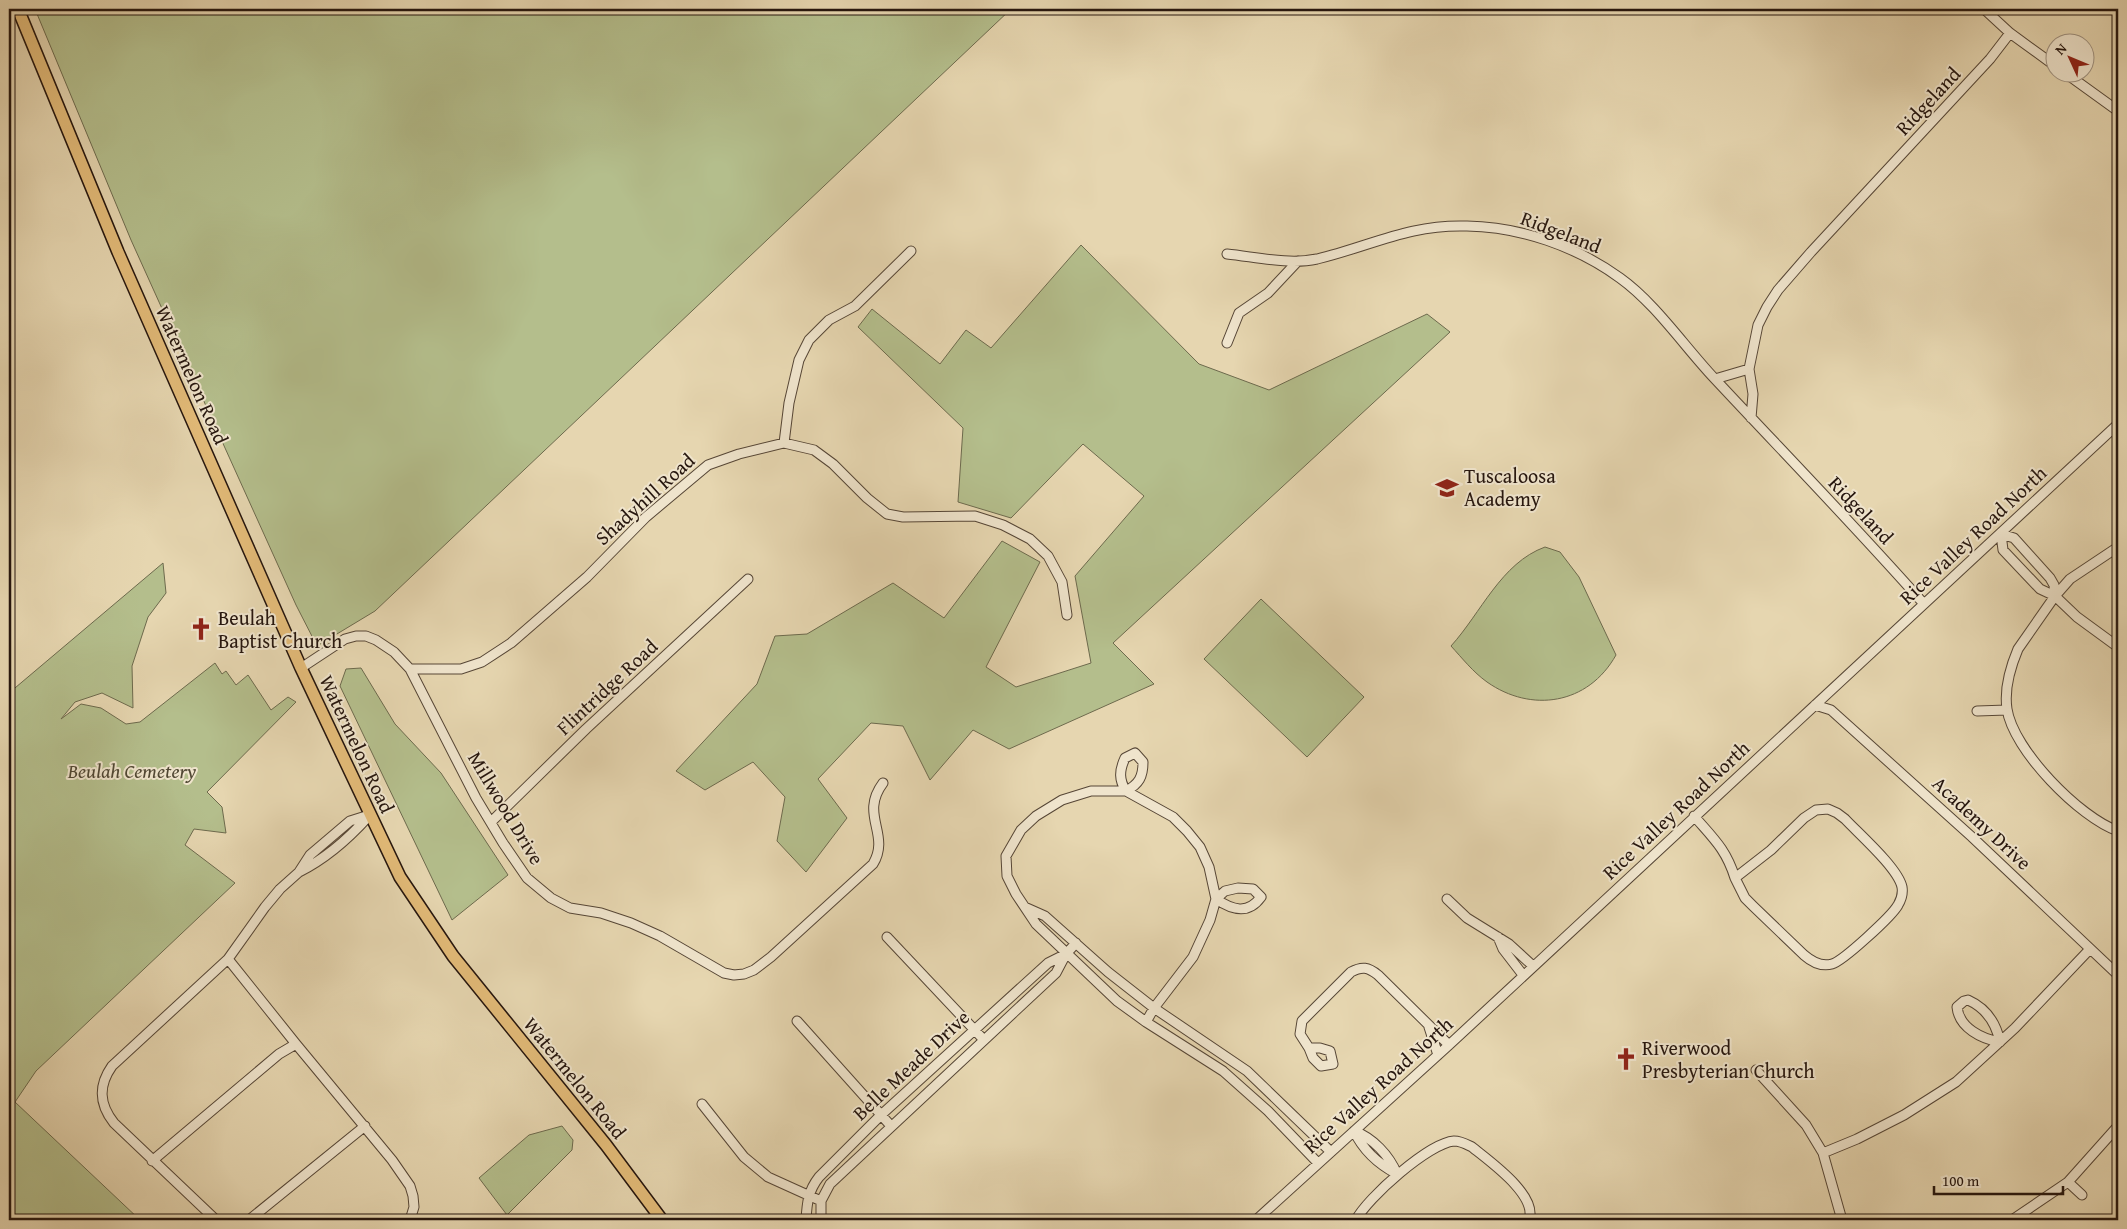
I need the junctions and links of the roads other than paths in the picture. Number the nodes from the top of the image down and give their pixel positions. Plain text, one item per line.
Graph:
1 (18, 9) edge
2 (1984, 9) edge
3 (2010, 33) junction
4 (2044, 58) edge
5 (2078, 82) edge
6 (2118, 111) edge
7 (911, 251) dead end
8 (1227, 254) dead end
9 (1298, 261) junction
10 (1227, 343) dead end
11 (1749, 369) junction
12 (1715, 379) junction
13 (1751, 418) junction
14 (2118, 424) edge
15 (784, 443) junction
16 (2001, 534) junction
17 (2118, 547) edge
18 (748, 579) dead end
19 (2055, 596) junction
20 (1924, 604) junction
21 (1067, 615) dead end
22 (2118, 647) edge
23 (301, 668) junction
24 (410, 668) junction
25 (1816, 706) junction
26 (1977, 710) dead end
27 (2007, 710) junction
28 (883, 783) dead end
29 (369, 815) junction
30 (1694, 816) junction
31 (491, 822) junction
32 (2118, 831) edge
33 (1736, 878) junction
34 (1446, 899) dead end
35 (1027, 908) junction
36 (1498, 937) junction
37 (887, 938) dead end
38 (1076, 943) junction
39 (2090, 949) junction
40 (1066, 954) junction
41 (228, 959) junction
42 (1532, 966) junction
43 (1523, 975) junction
44 (2118, 975) edge
45 (1154, 1008) junction
46 (797, 1021) dead end
47 (1146, 1022) junction
48 (1429, 1026) junction
49 (973, 1030) junction
50 (984, 1040) junction
51 (2000, 1042) junction
52 (296, 1044) junction
53 (1449, 1045) junction
54 (1309, 1048) dead end
55 (1438, 1055) junction
56 (1756, 1070) dead end
57 (702, 1104) dead end
58 (881, 1115) junction
59 (365, 1126) junction
60 (891, 1126) junction
61 (2118, 1126) edge
62 (1354, 1131) junction
63 (1331, 1152) junction
64 (1823, 1152) junction
65 (152, 1161) junction
66 (1318, 1163) junction
67 (1397, 1174) junction
68 (2068, 1182) junction
69 (808, 1196) junction
70 (2082, 1196) dead end
71 (821, 1201) junction
72 (216, 1220) edge
73 (249, 1220) edge
74 (410, 1220) edge
75 (662, 1220) edge
76 (806, 1220) edge
77 (821, 1220) edge
78 (1256, 1220) edge
79 (1356, 1220) edge
80 (1529, 1220) edge
81 (1842, 1220) edge
82 (2012, 1220) edge

1 - 23 main road, Watermelon Road
2 - 3 street
3 - 4 street
3 - 11 street, Ridgeland
5 - 6 street
7 - 15 street
8 - 9 street, Ridgeland
9 - 10 street
9 - 12 street, Ridgeland
11 - 12 street
11 - 13 street, Ridgeland
12 - 13 street, Ridgeland
13 - 20 street, Ridgeland
14 - 16 street, Rice Valley Road North
15 - 21 street, Shadyhill Road
15 - 24 street, Shadyhill Road
16 - 19 street
16 - 19 street
16 - 20 street, Rice Valley Road North
17 - 19 street
18 - 31 street, Flintridge Road
19 - 22 street
19 - 27 street
20 - 25 street, Rice Valley Road North
23 - 24 street, Millwood Drive
23 - 29 main road, Watermelon Road
24 - 31 street, Millwood Drive
25 - 30 street, Rice Valley Road North
25 - 39 street, Academy Drive
26 - 27 street
27 - 32 street
28 - 31 street, Millwood Drive
29 - 41 street
29 - 75 main road, Watermelon Road
30 - 33 street
30 - 42 street, Rice Valley Road North
33 - 33 street
34 - 36 street
35 - 38 street
35 - 40 street
35 - 45 street
36 - 42 street
36 - 43 street
37 - 49 street
38 - 40 street, Belle Meade Drive
38 - 45 street
39 - 44 street, Academy Drive
39 - 51 street
40 - 47 street
40 - 49 street, Belle Meade Drive
40 - 50 street, Belle Meade Drive
41 - 52 street
41 - 65 street
42 - 43 street, Rice Valley Road North
43 - 53 street, Rice Valley Road North
45 - 47 street
45 - 63 street
46 - 58 street
47 - 66 street
48 - 53 street
48 - 54 street
48 - 55 street
49 - 50 street
49 - 58 street, Belle Meade Drive
50 - 60 street, Belle Meade Drive
51 - 51 street
51 - 64 street
52 - 59 street
52 - 65 street
53 - 55 street, Rice Valley Road North
55 - 62 street, Rice Valley Road North
56 - 64 street
57 - 69 street
58 - 60 street
58 - 69 street, Belle Meade Drive
59 - 73 street
59 - 74 street
60 - 71 street, Belle Meade Drive
61 - 68 street
62 - 63 street, Rice Valley Road North
62 - 67 street
63 - 66 street, Rice Valley Road North
64 - 81 street
65 - 72 street
66 - 78 street, Rice Valley Road North
67 - 79 street
67 - 80 street
68 - 70 street
68 - 82 street
69 - 71 street
69 - 76 street, Belle Meade Drive
71 - 77 street

